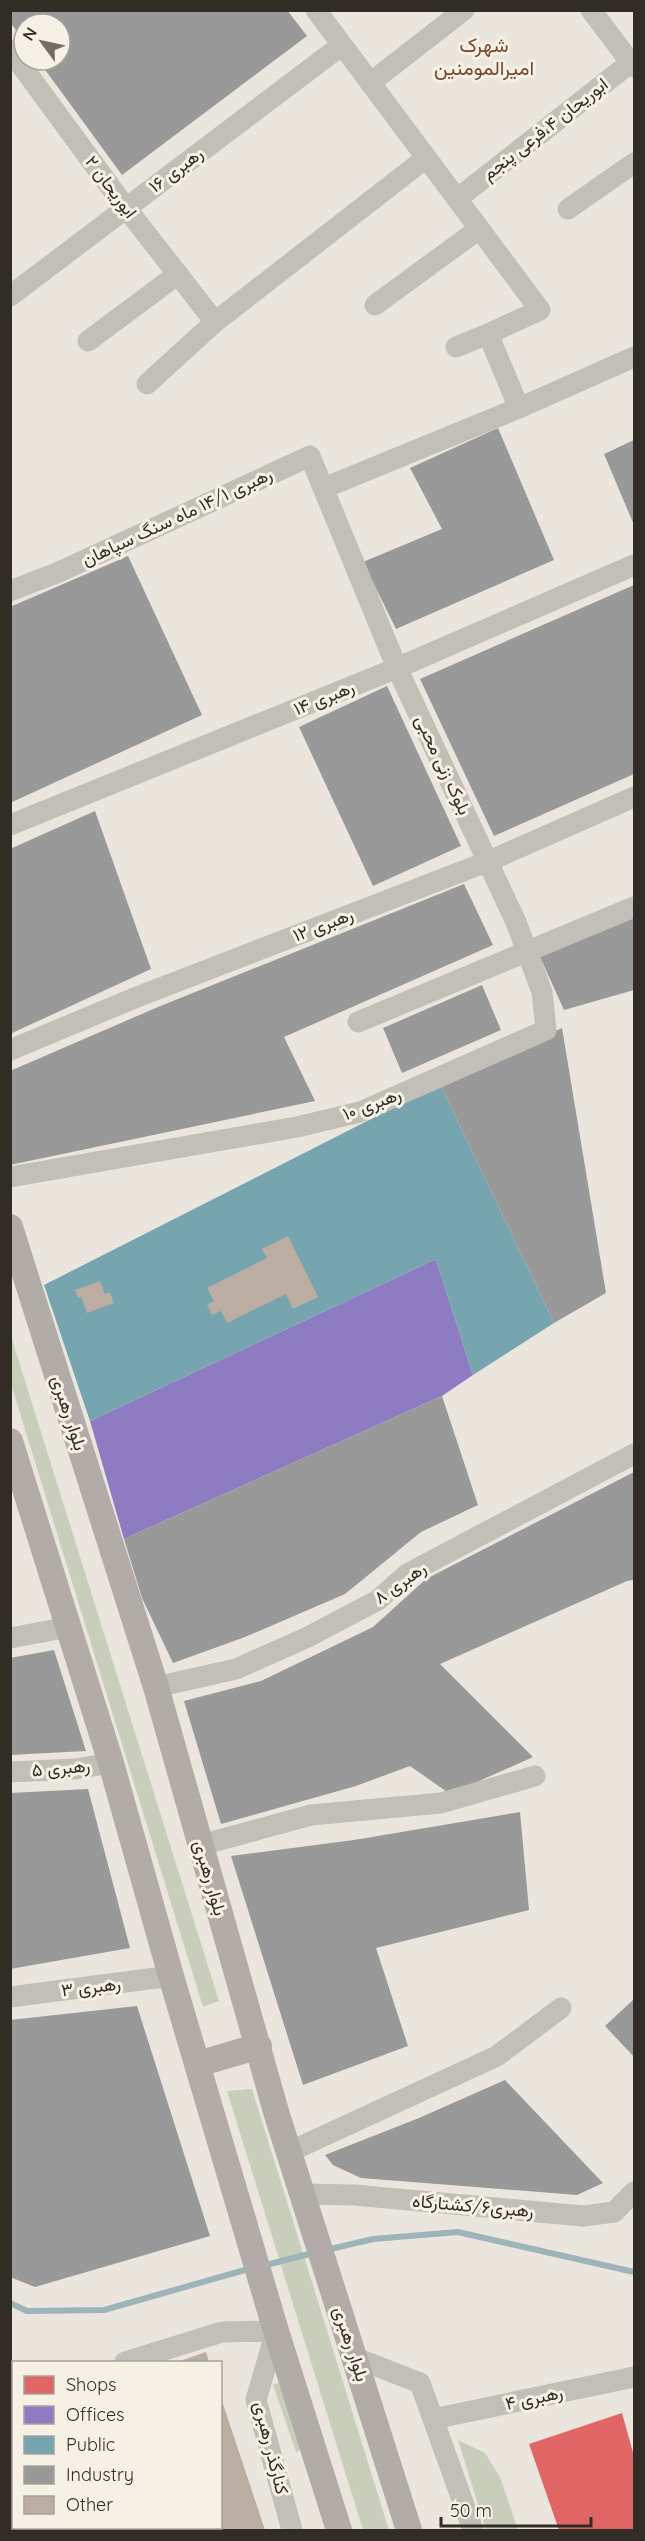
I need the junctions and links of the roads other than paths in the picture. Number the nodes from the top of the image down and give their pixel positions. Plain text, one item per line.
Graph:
1 (316, 10) edge
2 (464, 10) edge
3 (591, 10) edge
4 (342, 45) junction
5 (10, 50) edge
6 (633, 63) edge
7 (370, 83) junction
8 (426, 158) junction
9 (634, 163) edge
10 (456, 199) junction
11 (126, 208) junction
12 (568, 208) dead end
13 (479, 229) junction
14 (178, 274) junction
15 (10, 296) edge
16 (375, 305) dead end
17 (215, 322) junction
18 (488, 334) junction
19 (88, 341) dead end
20 (456, 347) dead end
21 (634, 357) edge
22 (147, 384) dead end
23 (519, 408) junction
24 (324, 488) junction
25 (634, 565) edge
26 (10, 591) edge
27 (397, 668) junction
28 (634, 797) edge
29 (10, 825) edge
30 (489, 861) junction
31 (634, 907) edge
32 (527, 953) junction
33 (358, 1022) dead end
34 (10, 1050) edge
35 (10, 1177) edge
36 (10, 1227) edge
37 (10, 1441) edge
38 (634, 1454) edge
39 (69, 1627) junction
40 (10, 1638) edge
41 (156, 1687) junction
42 (111, 1763) junction
43 (10, 1772) edge
44 (535, 1776) dead end
45 (201, 1845) junction
46 (171, 1976) junction
47 (10, 1997) edge
48 (561, 2008) dead end
49 (259, 2046) junction
50 (198, 2064) junction
51 (289, 2152) junction
52 (634, 2192) edge
53 (304, 2198) junction
54 (276, 2331) junction
55 (356, 2358) junction
56 (127, 2361) edge
57 (634, 2377) edge
58 (433, 2419) junction
59 (292, 2530) edge
60 (339, 2530) edge
61 (409, 2530) edge
62 (473, 2530) edge

1 - 4 street
2 - 7 street
3 - 6 street
4 - 7 street
4 - 11 street, رهبری ۱۶
5 - 11 street, ابوریحان ۲
6 - 10 street, ابوریحان ۴،فرعی پنجم
7 - 8 street
8 - 10 street
8 - 17 street
9 - 12 street
10 - 13 street
11 - 14 street, ابوریحان ۲
11 - 15 street, رهبری ۱۶
13 - 16 street
13 - 18 street
14 - 17 street, ابوریحان ۲
14 - 19 street
17 - 22 street
18 - 20 street
18 - 23 street
21 - 23 street
23 - 24 street
24 - 26 street, رهبری ۱۴/۱ ماه سنگ سپاهان
24 - 27 street, رهبری ۱۴/۱ ماه سنگ سپاهان
25 - 27 street, رهبری ۱۴
27 - 29 street, رهبری ۱۴
27 - 30 street, بلوک زنی محبی
28 - 30 street, رهبری ۱۲
30 - 32 street, رهبری ۱۰
30 - 34 street, رهبری ۱۲
31 - 32 street
32 - 33 street
32 - 35 street, رهبری ۱۰
36 - 41 main road, بلوار رهبری
37 - 39 main road
38 - 41 street, رهبری ۸
39 - 40 street
39 - 42 main road
41 - 45 main road, بلوار رهبری
42 - 43 street, رهبری ۵
42 - 46 main road
44 - 45 street
45 - 49 main road, بلوار رهبری
46 - 47 street, رهبری ۳
46 - 50 main road
48 - 51 street
49 - 50 main road
49 - 51 main road, بلوار رهبری
50 - 54 main road
51 - 53 main road, بلوار رهبری
52 - 53 street, رهبری۶/کشتارگاه
53 - 55 main road, بلوار رهبری
54 - 56 street
54 - 59 street, کنارگذر رهبری
54 - 60 main road
55 - 58 street
55 - 61 main road, بلوار رهبری
57 - 58 street, رهبری ۴
58 - 62 street

